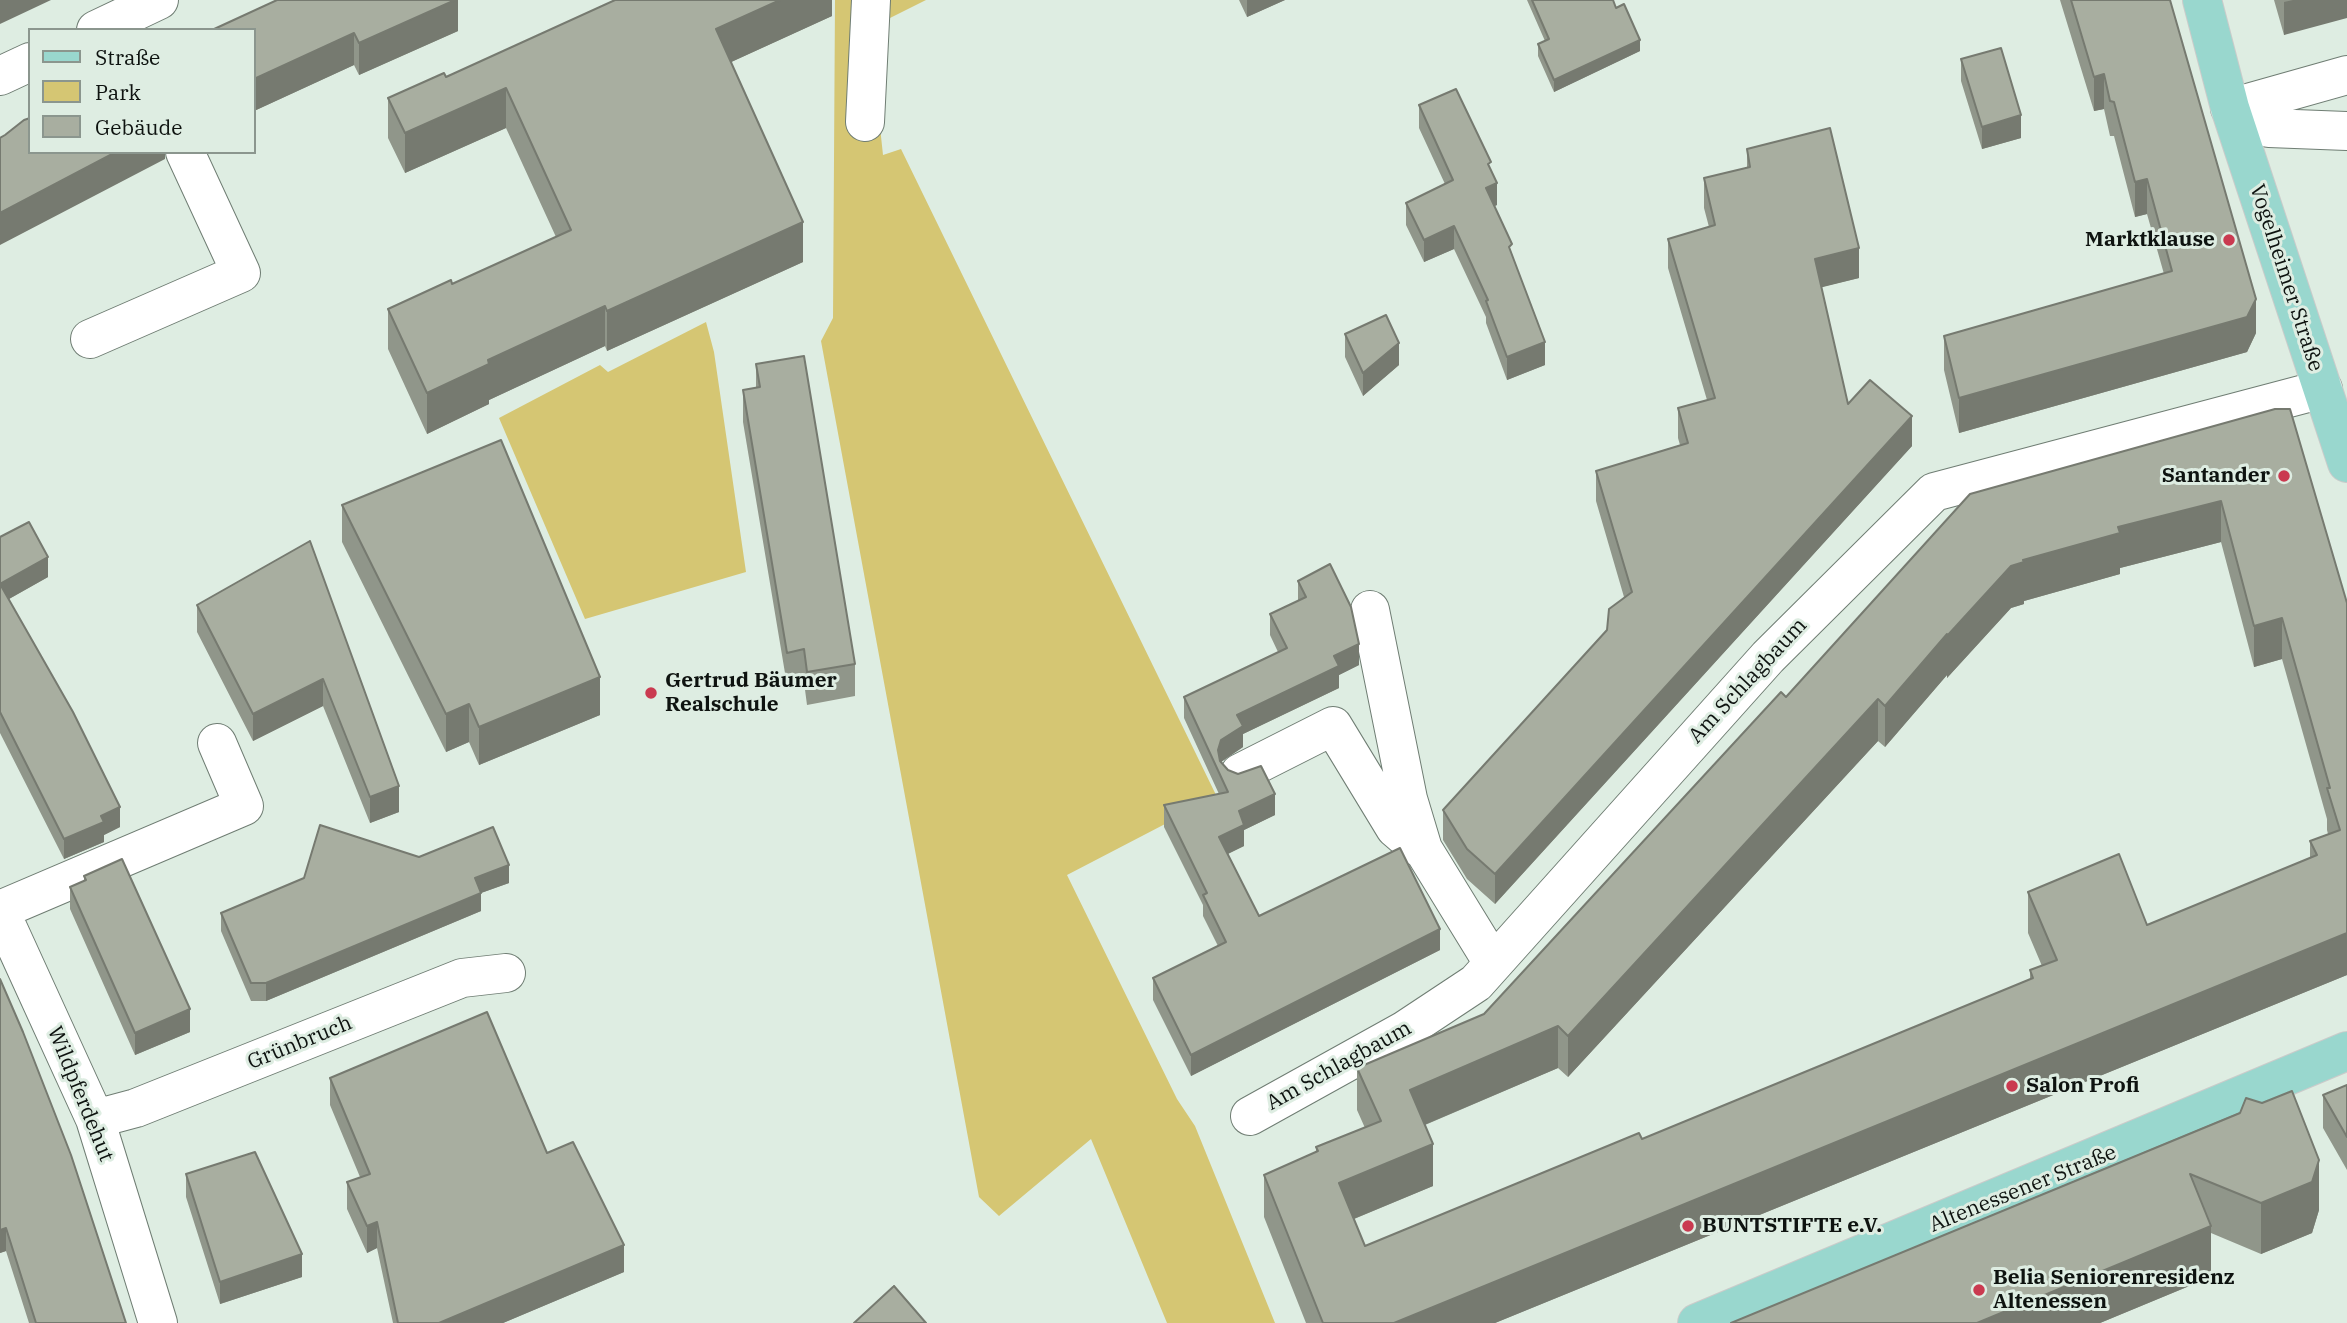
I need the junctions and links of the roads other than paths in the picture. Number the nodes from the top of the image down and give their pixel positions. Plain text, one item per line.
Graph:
1 (159, 0) edge
2 (871, 0) edge
3 (2202, 0) edge
4 (116, 26) edge
5 (28, 63) edge
6 (2347, 75) edge
7 (0, 76) edge
8 (2230, 108) junction
9 (865, 122) dead end
10 (2269, 128) dead end
11 (2347, 131) edge
12 (186, 154) edge
13 (90, 339) dead end
14 (2323, 388) junction
15 (2345, 453) edge
16 (1370, 610) dead end
17 (216, 743) dead end
18 (1240, 773) edge
19 (1426, 854) junction
20 (0, 911) edge
21 (1493, 962) junction
22 (506, 973) dead end
23 (2347, 1051) edge
24 (1250, 1116) dead end
25 (95, 1119) junction
26 (158, 1323) edge
27 (1697, 1323) edge

1 - 4 street
2 - 9 street
3 - 8 main road, Vogelheimer Straße
5 - 7 street
6 - 8 street
8 - 14 main road, Vogelheimer Straße
10 - 11 street
12 - 13 street
14 - 15 main road, Vogelheimer Straße
14 - 21 street, Am Schlagbaum
16 - 19 street
17 - 20 street, Wildpferdehut
18 - 19 street
19 - 21 street
20 - 25 street, Wildpferdehut
21 - 24 street, Am Schlagbaum
22 - 25 street, Grünbruch
23 - 27 main road, Altenessener Straße
25 - 26 street, Wildpferdehut

